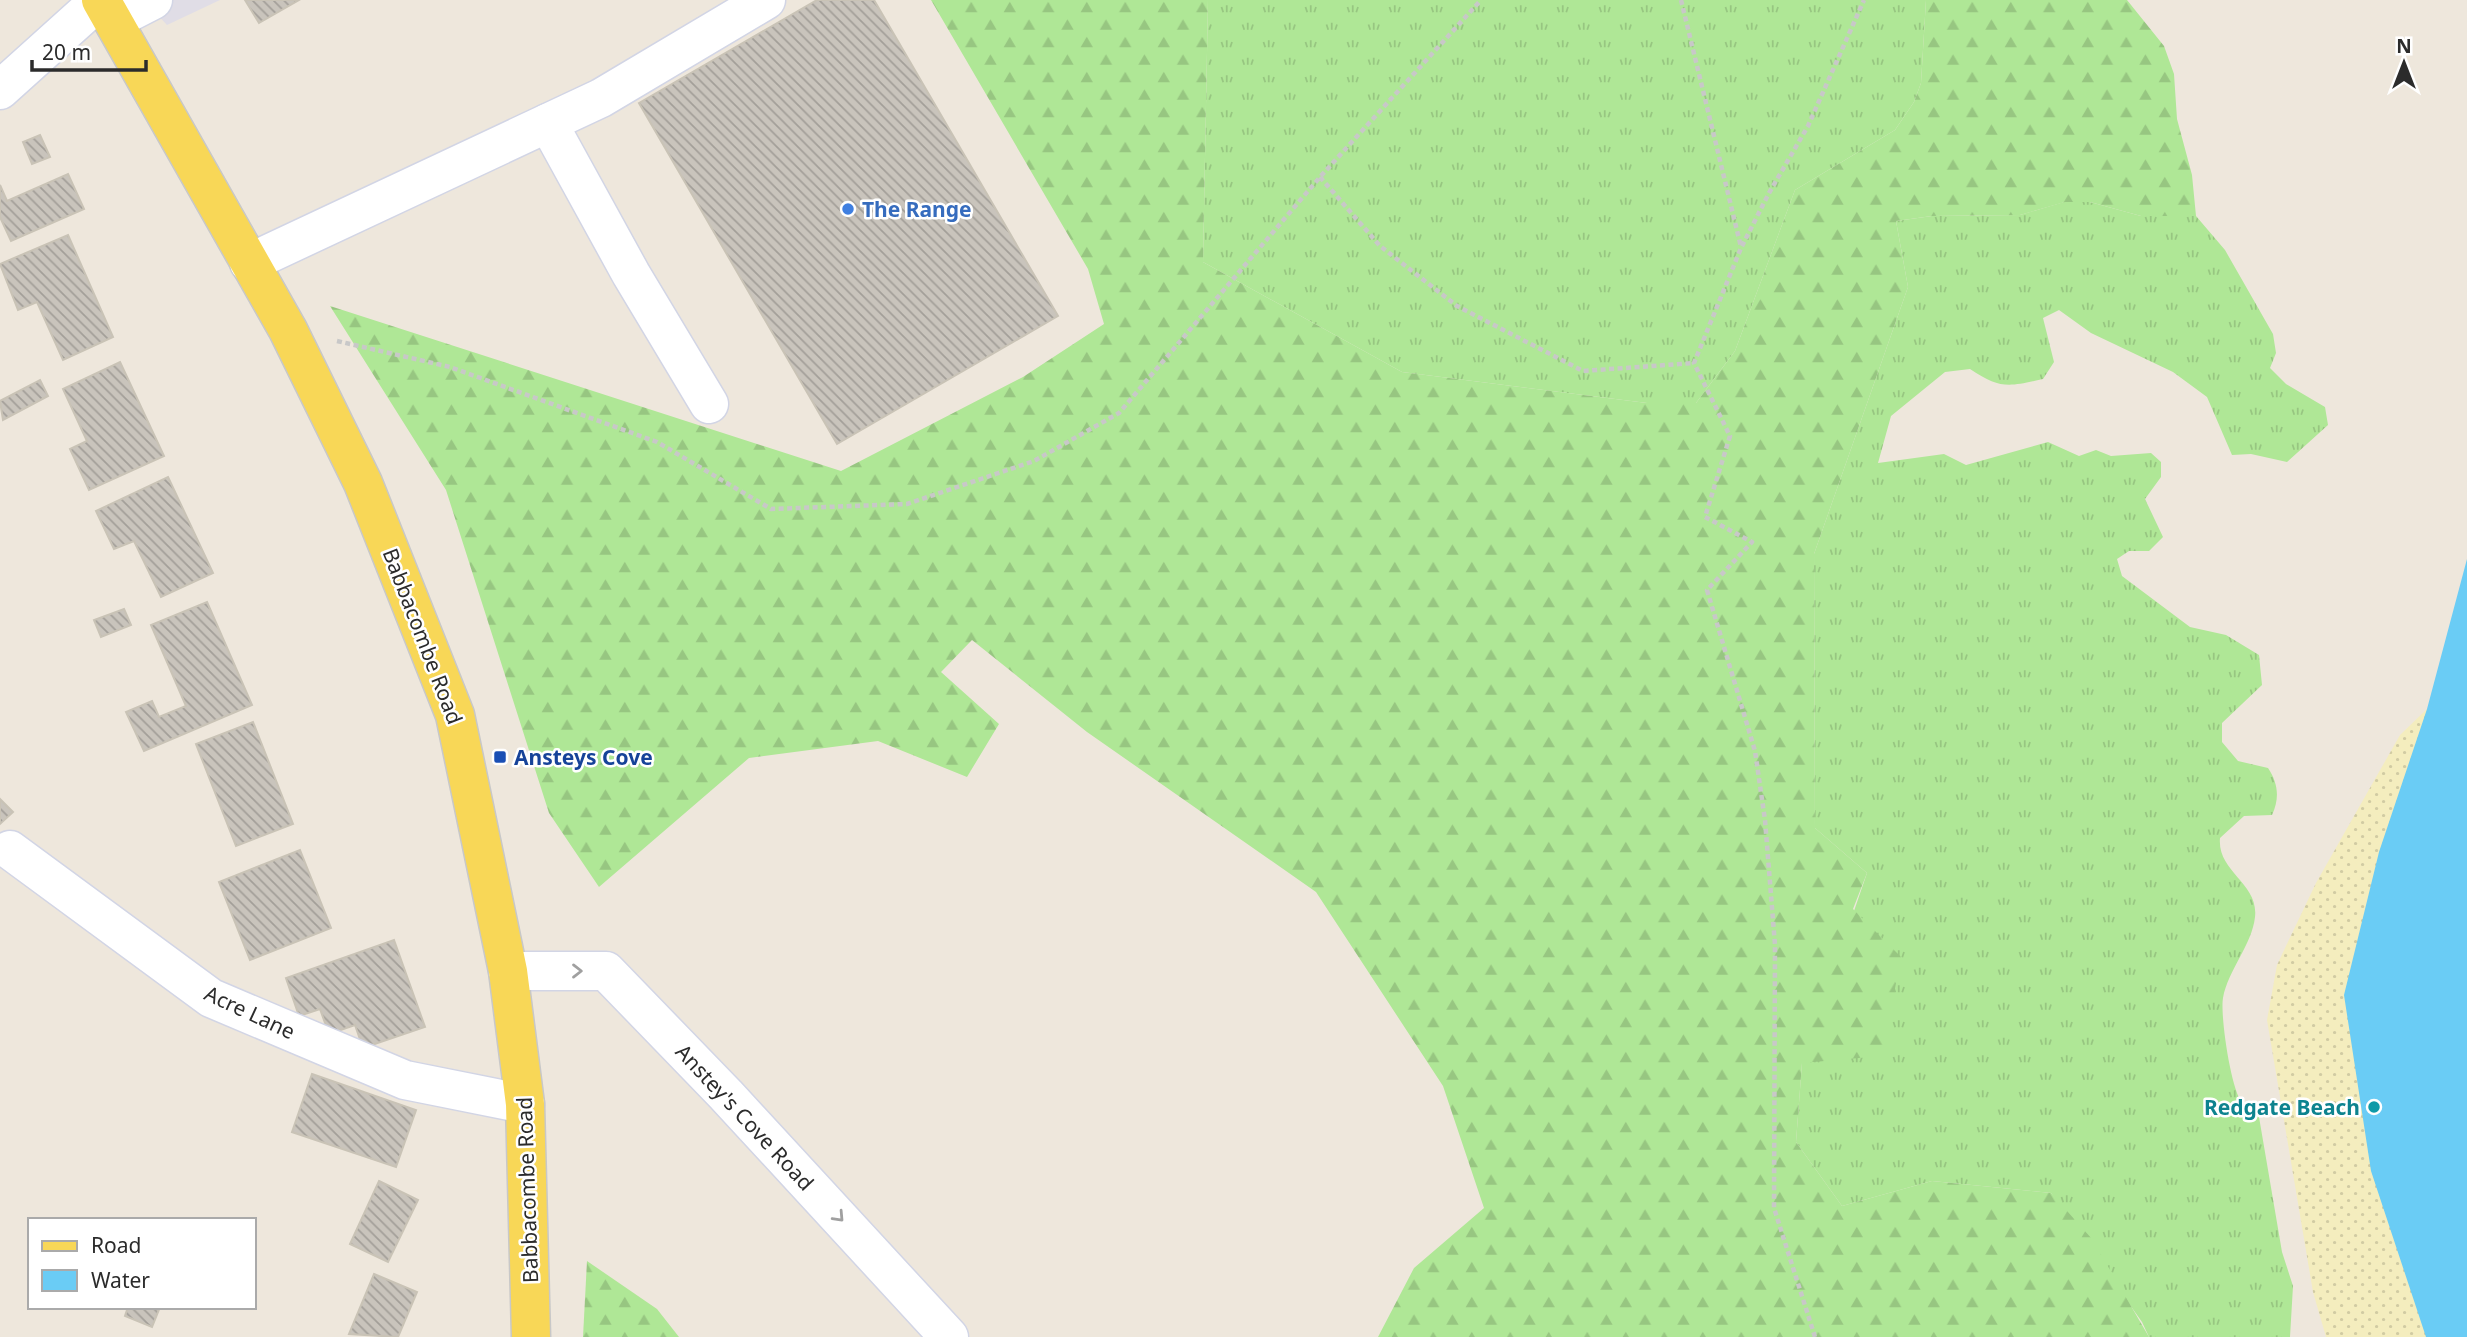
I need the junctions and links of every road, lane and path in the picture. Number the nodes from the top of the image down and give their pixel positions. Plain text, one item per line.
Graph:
1 (153, 0) edge
2 (766, 0) edge
3 (1481, 0) edge
4 (1681, 0) edge
5 (1864, 0) edge
6 (105, 7) edge
7 (0, 90) edge
8 (548, 123) junction
9 (1320, 177) junction
10 (1741, 248) junction
11 (249, 263) junction
12 (288, 330) junction
13 (1694, 363) junction
14 (709, 404) dead end
15 (9, 849) dead end
16 (508, 971) junction
17 (525, 1104) junction
18 (531, 1337) edge
19 (948, 1337) edge
20 (1815, 1337) edge

1 - 6 street
2 - 8 street
3 - 9 path
4 - 10 path
5 - 10 path
6 - 7 street
6 - 11 main road, Babbacombe Road
8 - 11 street
8 - 14 street
9 - 12 path
9 - 13 path
10 - 13 path
11 - 12 main road, Babbacombe Road
12 - 16 main road, Babbacombe Road
13 - 20 path
15 - 17 street, Acre Lane
16 - 17 main road, Babbacombe Road
16 -> 19 street, Anstey's Cove Road
17 - 18 main road, Babbacombe Road

